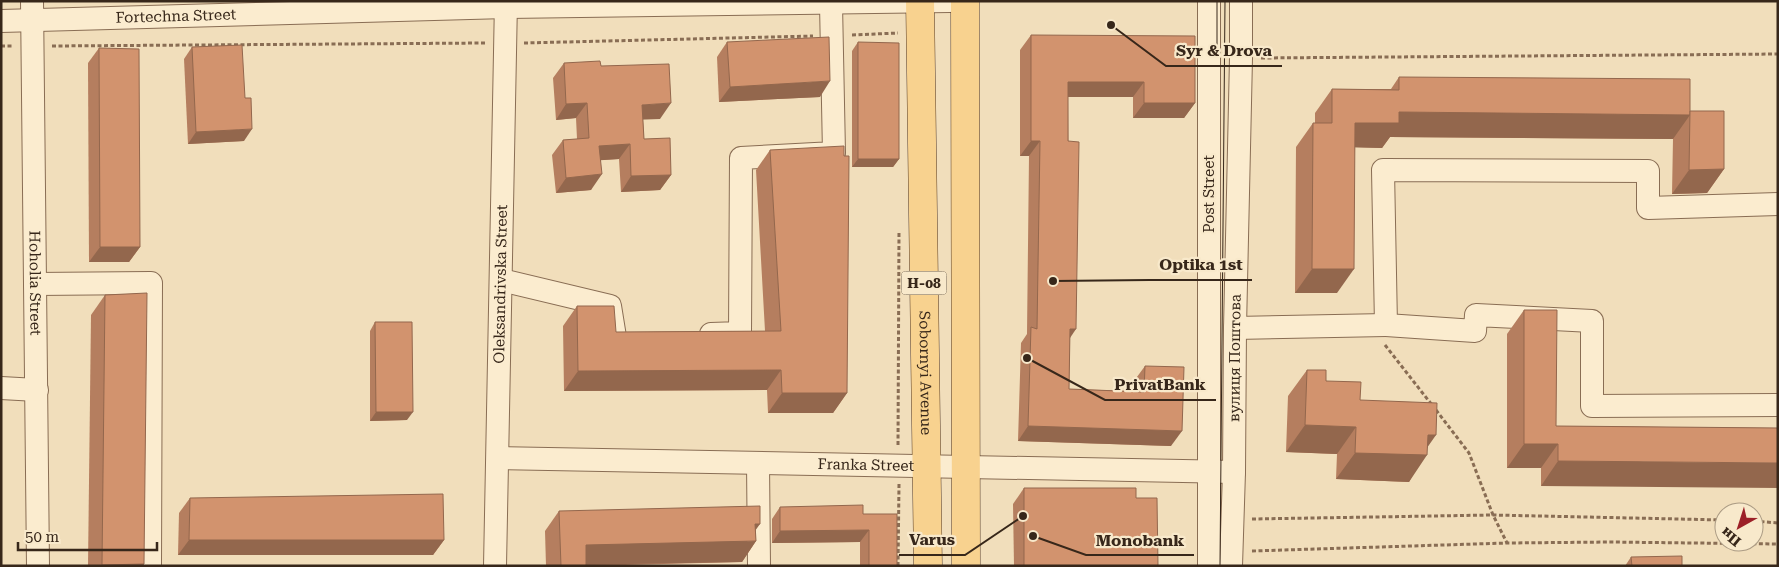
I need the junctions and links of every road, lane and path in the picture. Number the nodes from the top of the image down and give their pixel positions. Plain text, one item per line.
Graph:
1 (950, 1) edge
2 (965, 1) edge
3 (1209, 1) edge
4 (1241, 1) edge
5 (920, 2) edge
6 (506, 4) edge
7 (831, 4) junction
8 (32, 11) edge
9 (1, 21) edge
10 (903, 33) dead end
11 (832, 35) junction
12 (506, 43) junction
13 (1, 46) edge
14 (33, 46) junction
15 (1778, 54) edge
16 (1241, 58) junction
17 (1778, 204) edge
18 (501, 280) junction
19 (35, 284) junction
20 (1378, 325) junction
21 (1235, 328) junction
22 (692, 335) edge
23 (634, 337) edge
24 (1, 388) edge
25 (36, 390) junction
26 (1778, 405) edge
27 (898, 424) dead end
28 (498, 458) junction
29 (758, 464) junction
30 (898, 466) junction
31 (926, 466) junction
32 (967, 467) junction
33 (1234, 472) junction
34 (1209, 473) junction
35 (1493, 515) junction
36 (1232, 520) junction
37 (1714, 520) edge
38 (1764, 521) edge
39 (1778, 523) edge
40 (1508, 543) junction
41 (1778, 544) edge
42 (1231, 559) edge
43 (38, 566) edge
44 (150, 566) edge
45 (495, 566) edge
46 (759, 566) edge
47 (898, 566) edge
48 (928, 566) edge
49 (966, 566) edge
50 (1209, 566) edge

1 - 5 street, Fortechna Street
2 - 32 main road, Н-08
3 - 34 street, Post Street
4 - 16 street, вулиця Поштова
5 - 7 street, Fortechna Street
5 - 31 main road, Sobornyi Avenue / Н-08
6 - 7 street, Fortechna Street
6 - 8 street, Fortechna Street
6 - 12 street, Oleksandrivska Street
7 - 11 street
8 - 9 street, Fortechna Street
8 - 14 street, Hoholia Street
10 - 11 path
11 - 12 path
11 - 22 street
12 - 14 path
12 - 18 street, Oleksandrivska Street
13 - 14 path
14 - 19 street, Hoholia Street
15 - 16 path
16 - 21 street, вулиця Поштова
17 - 20 street
18 - 23 street
18 - 28 street, Oleksandrivska Street
19 - 25 street, Hoholia Street
19 - 44 street
20 - 21 street
20 - 26 street
20 - 35 path
21 - 33 street, вулиця Поштова
24 - 25 street
25 - 43 street, Hoholia Street
27 - 30 path
28 - 29 street, Franka Street
28 - 45 street, Oleksandrivska Street
29 - 30 street, Franka Street
29 - 46 street
30 - 31 street, Franka Street
30 - 47 path
31 - 32 street, Franka Street
31 - 48 main road, Sobornyi Avenue / Н-08
32 - 34 street, Franka Street
32 - 49 main road, Н-08
33 - 34 street, Franka Street
33 - 36 street, вулиця Поштова
34 - 50 street, Post Street
35 - 36 path
35 - 37 path
35 - 40 path
36 - 42 street, вулиця Поштова
38 - 39 path
40 - 41 path
40 - 42 path

